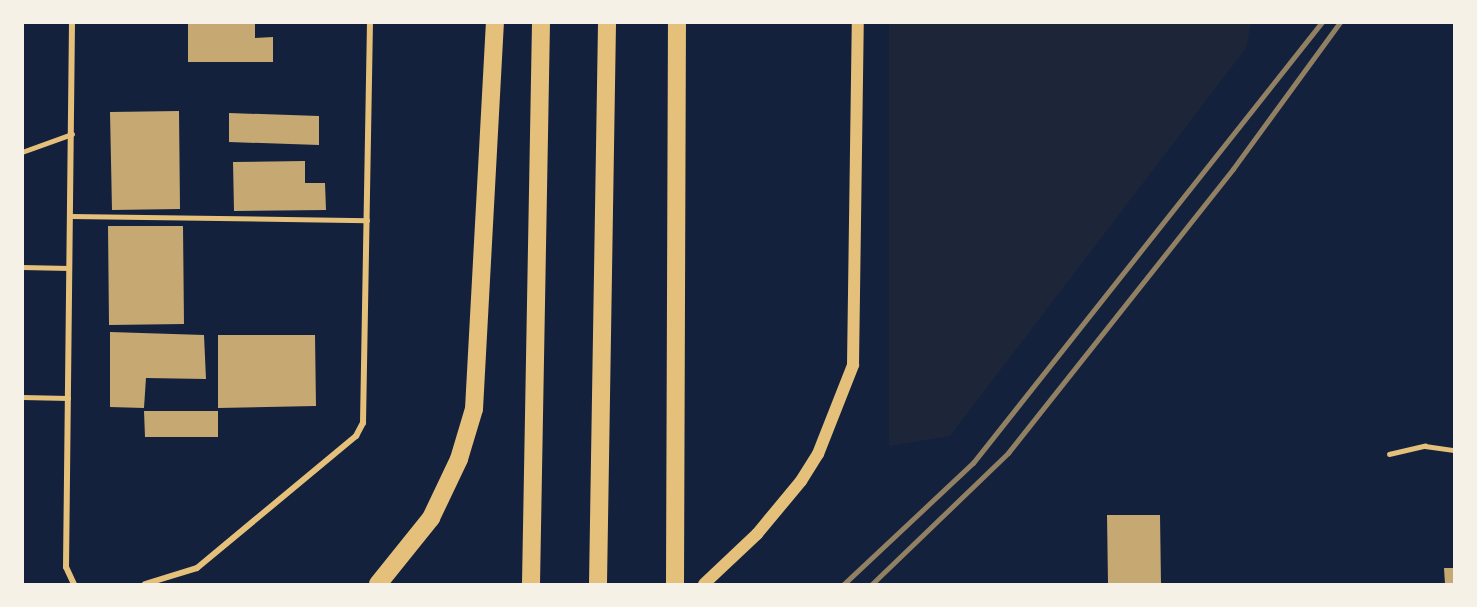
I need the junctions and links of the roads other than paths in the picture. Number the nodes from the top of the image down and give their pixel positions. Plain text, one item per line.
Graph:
1 (72, 22) edge
2 (370, 22) edge
3 (495, 22) edge
4 (541, 22) edge
5 (607, 22) edge
6 (677, 22) edge
7 (858, 22) edge
8 (72, 134) junction
9 (22, 152) edge
10 (71, 216) junction
11 (367, 220) junction
12 (22, 267) edge
13 (69, 268) junction
14 (22, 397) edge
15 (68, 398) junction
16 (1455, 450) edge
17 (1389, 454) dead end
18 (74, 585) edge
19 (146, 585) edge
20 (378, 585) edge
21 (531, 585) edge
22 (598, 585) edge
23 (675, 585) edge
24 (704, 585) edge

1 - 8 street
2 - 11 street
3 - 20 highway
4 - 21 highway
5 - 22 highway
6 - 23 highway
7 - 24 main road
8 - 9 lane
8 - 10 street
10 - 11 lane
10 - 13 street
11 - 19 street
12 - 13 lane
13 - 15 street
14 - 15 lane
15 - 18 street
16 - 17 lane

